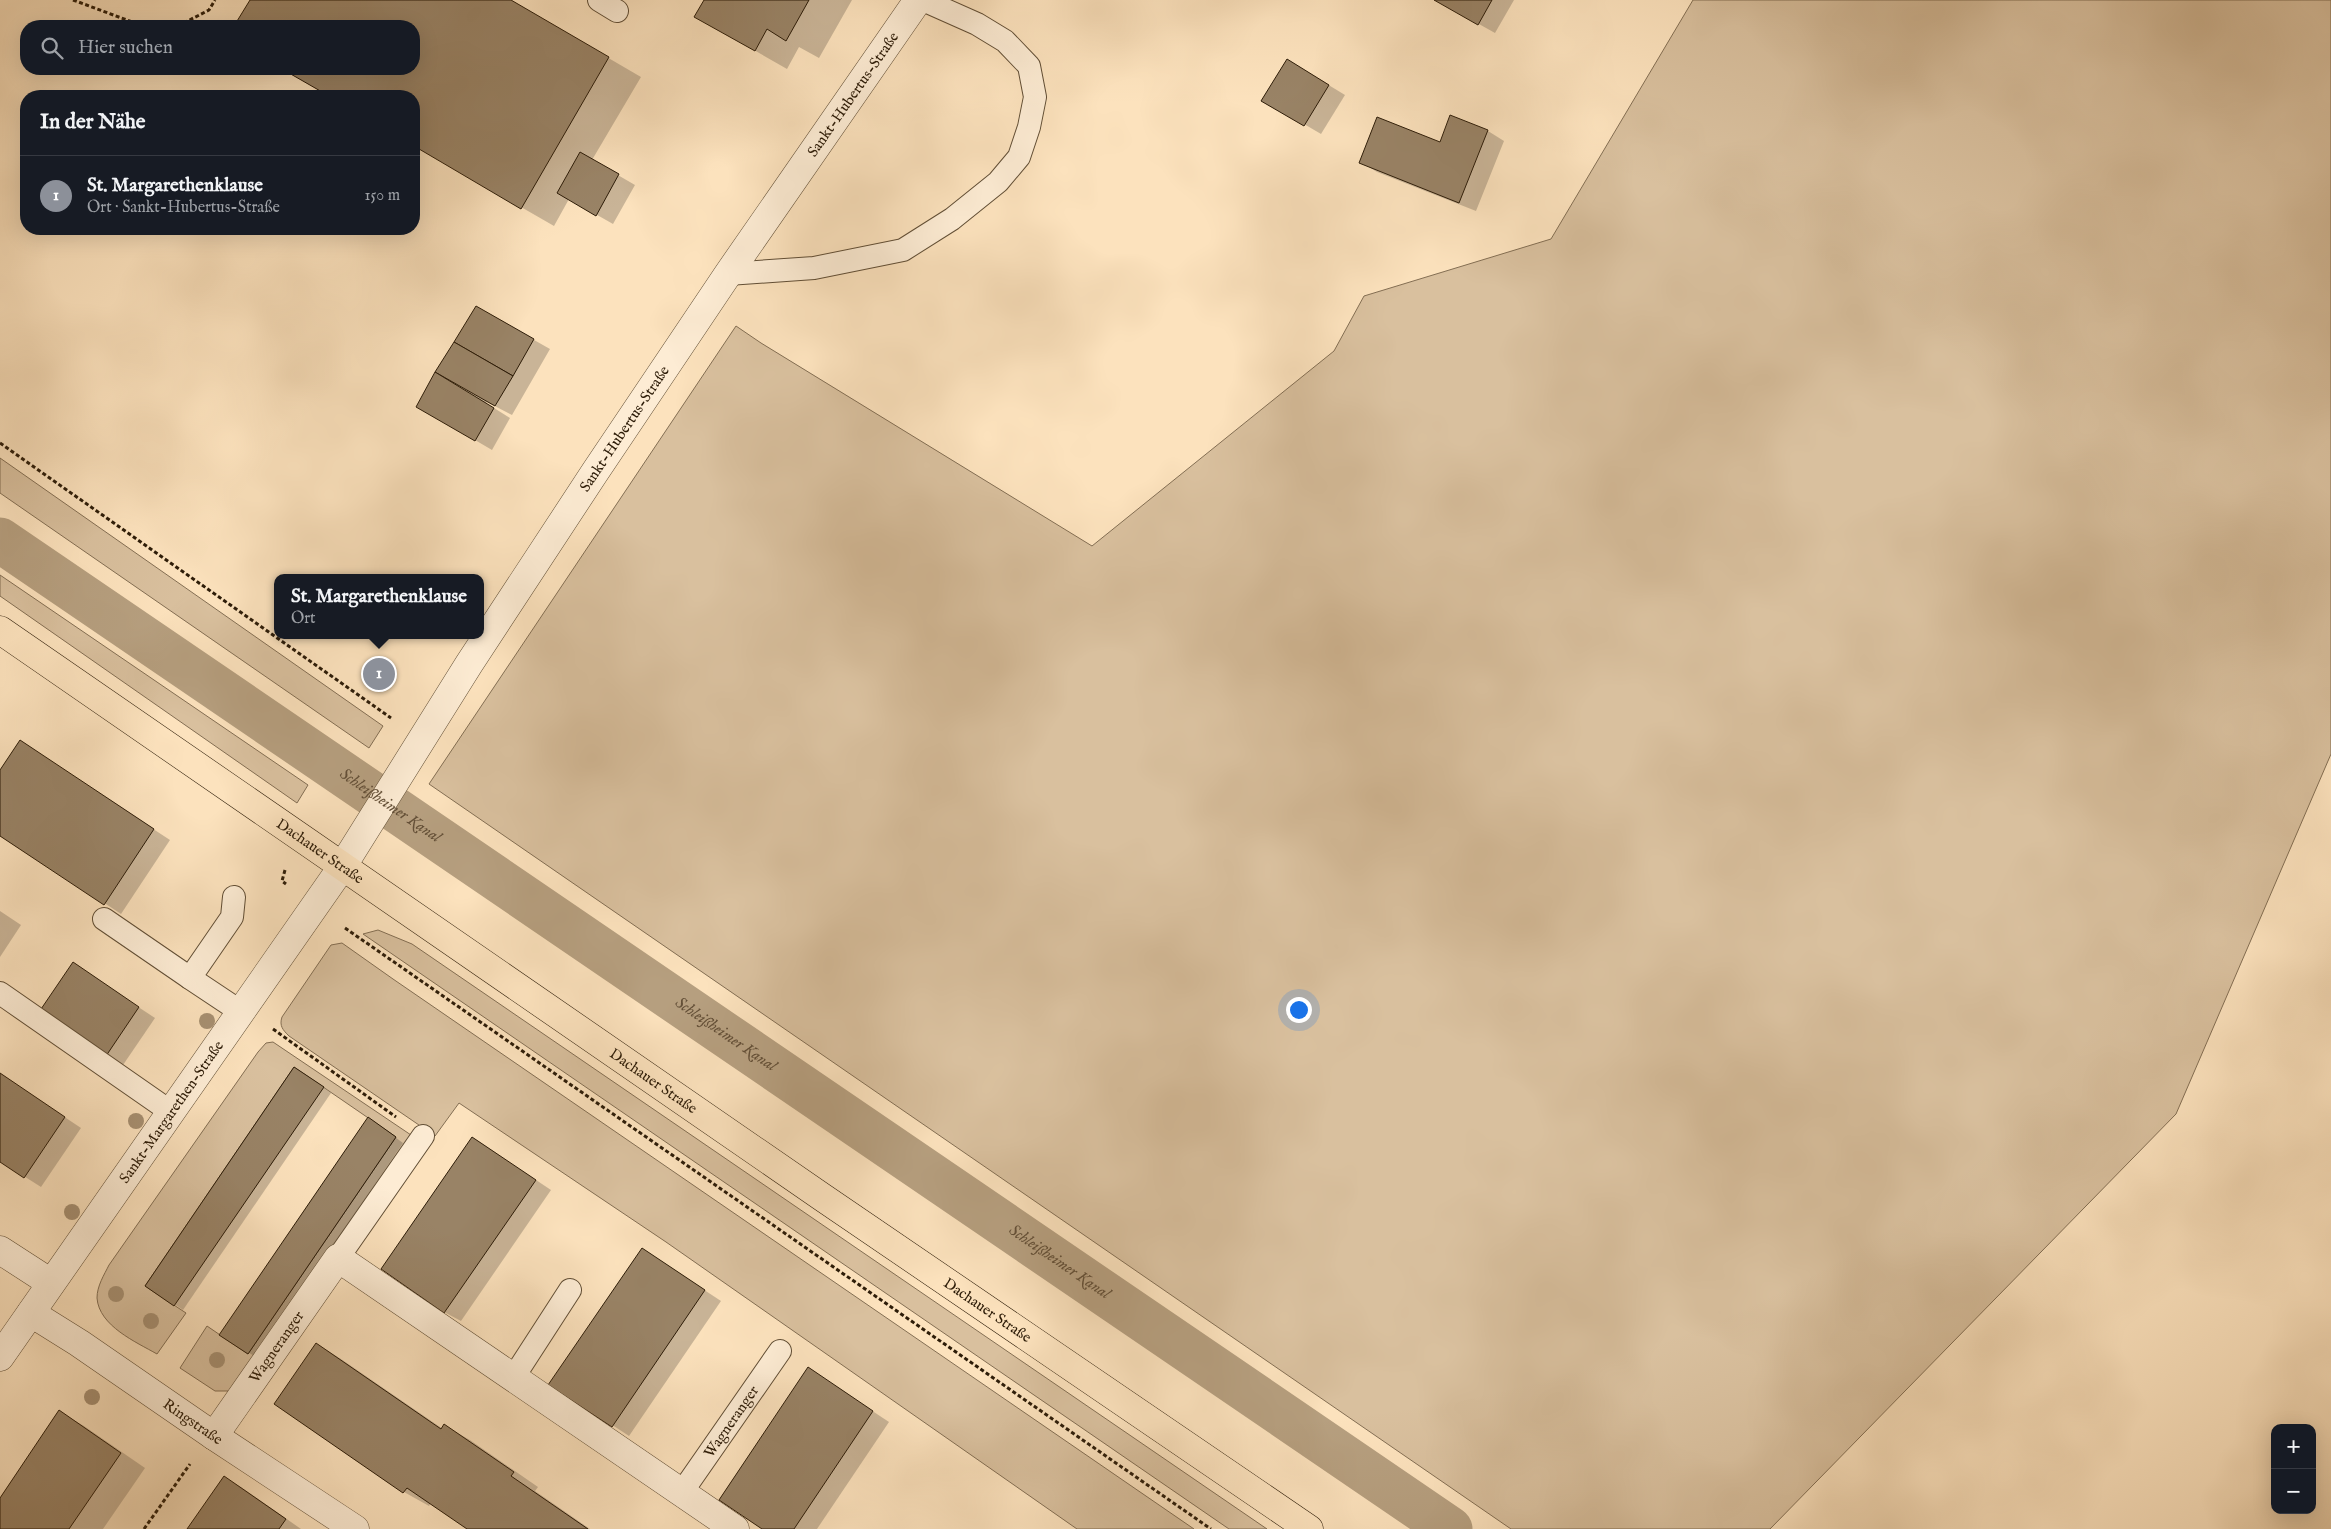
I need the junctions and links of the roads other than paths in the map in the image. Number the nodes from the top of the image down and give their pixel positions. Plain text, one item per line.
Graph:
1 (918, 0) edge
2 (923, 0) edge
3 (728, 274) junction
4 (0, 630) edge
5 (342, 867) junction
6 (234, 897) dead end
7 (104, 919) dead end
8 (190, 978) junction
9 (0, 993) edge
10 (241, 1012) junction
11 (171, 1112) junction
12 (423, 1136) road end
13 (0, 1250) edge
14 (338, 1258) junction
15 (51, 1283) junction
16 (570, 1290) dead end
17 (31, 1313) junction
18 (780, 1351) dead end
19 (0, 1358) edge
20 (513, 1378) junction
21 (214, 1436) junction
22 (682, 1492) junction
23 (355, 1529) edge
24 (735, 1529) edge
25 (1309, 1529) edge

1 - 3 street, Sankt-Hubertus-Straße
2 - 3 lane
3 - 5 street, Sankt-Hubertus-Straße
4 - 5 main road, Dachauer Straße
5 - 10 street, Sankt-Margarethen-Straße
5 - 25 main road, Dachauer Straße
6 - 8 lane
7 - 8 lane
8 - 10 lane
9 - 11 lane
10 - 11 street, Sankt-Margarethen-Straße
11 - 15 street, Sankt-Margarethen-Straße
12 - 14 lane, Wagneranger
13 - 15 street
14 - 20 street
14 - 21 street, Wagneranger
15 - 17 street, Sankt-Margarethen-Straße
16 - 20 lane
17 - 19 street, Sankt-Margarethen-Straße
17 - 21 street, Ringstraße
18 - 22 lane, Wagneranger
20 - 22 street
21 - 23 street, Ringstraße
22 - 24 street

